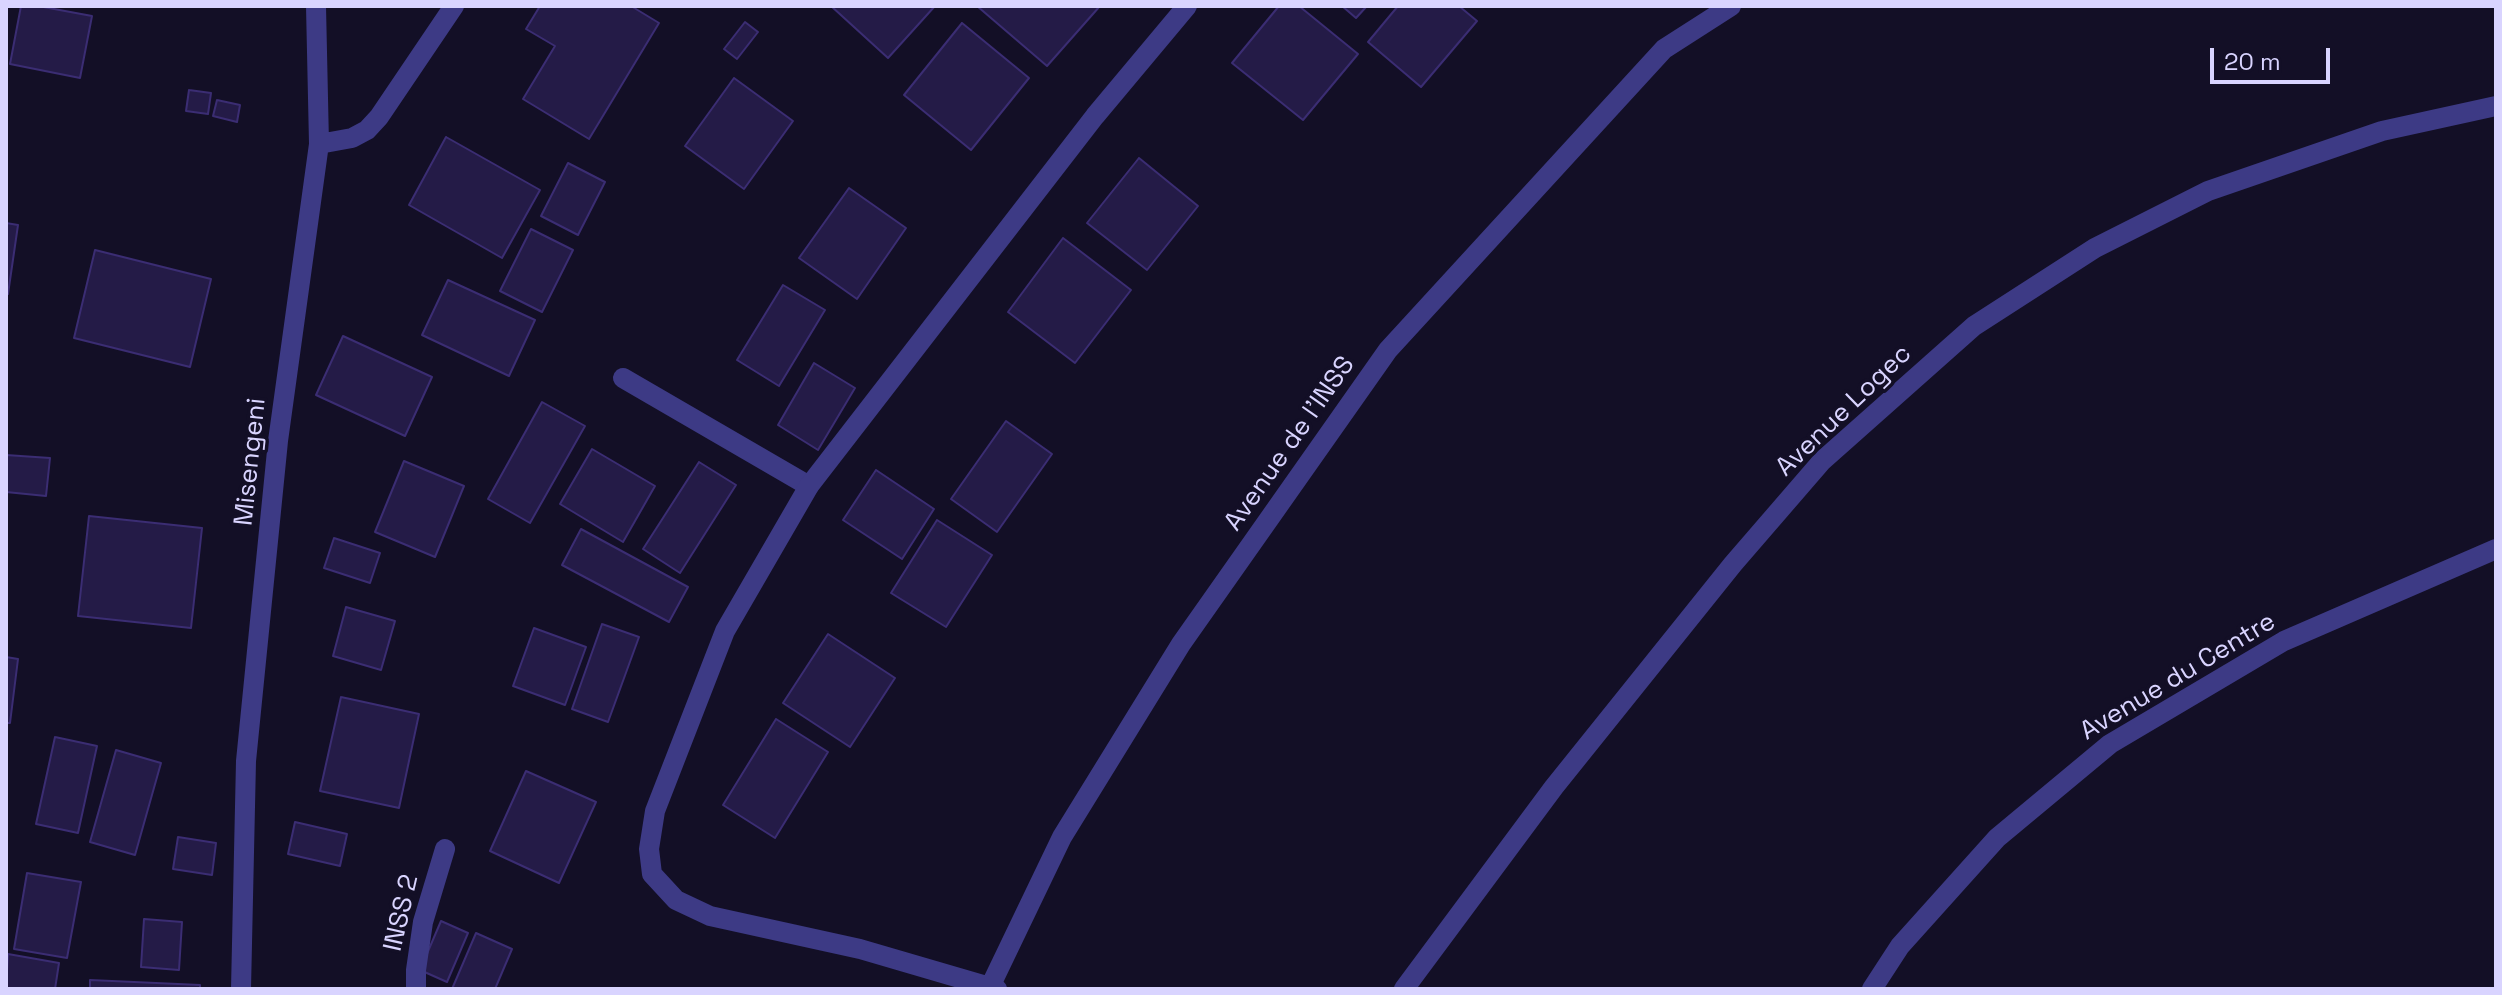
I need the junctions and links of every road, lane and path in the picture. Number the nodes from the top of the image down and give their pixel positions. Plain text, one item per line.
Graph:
1 (316, 6) edge
2 (454, 6) edge
3 (1187, 6) edge
4 (1731, 6) edge
5 (2496, 106) edge
6 (319, 144) junction
7 (623, 378) dead end
8 (809, 486) junction
9 (2496, 549) edge
10 (445, 849) dead end
11 (992, 988) edge
12 (241, 989) edge
13 (416, 989) edge
14 (1404, 989) edge
15 (1872, 989) edge

1 - 6 street, Misengeni
2 - 6 street
3 - 8 street
4 - 11 street, Avenue de l'INSS
5 - 14 street, Avenue Logec
6 - 12 street, Misengeni
7 - 8 street
8 - 11 street
9 - 15 street, Avenue du Centre
10 - 13 street, INSS 2

